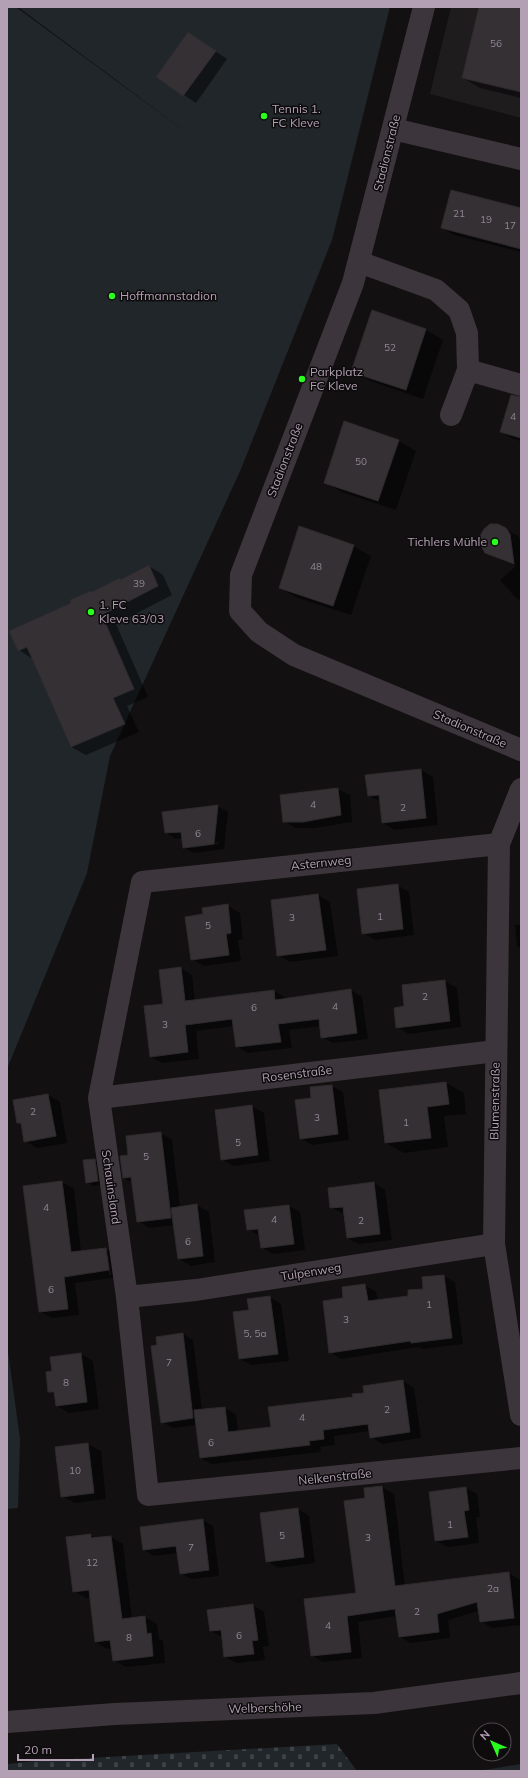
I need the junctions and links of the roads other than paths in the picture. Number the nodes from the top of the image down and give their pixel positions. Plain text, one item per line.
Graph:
1 (424, 7) edge
2 (393, 129) junction
3 (521, 158) edge
4 (359, 262) junction
5 (468, 370) junction
6 (521, 385) edge
7 (451, 415) dead end
8 (521, 750) edge
9 (521, 789) edge
10 (499, 844) junction
11 (142, 882) joint
12 (496, 1051) junction
13 (99, 1098) junction
14 (494, 1244) junction
15 (127, 1297) junction
16 (521, 1415) edge
17 (521, 1458) edge
18 (148, 1495) joint
19 (521, 1683) edge
20 (7, 1722) edge

1 - 2 street, Stadionstraße
2 - 3 street
2 - 4 street, Stadionstraße
4 - 5 street
4 - 8 street, Stadionstraße
5 - 6 street
5 - 7 street
9 - 10 street, Blumenstraße
10 - 11 street, Asternweg
10 - 12 street, Blumenstraße
11 - 13 street, Schauinsland
12 - 13 street, Rosenstraße
12 - 14 street, Blumenstraße
13 - 15 street, Schauinsland
14 - 15 street, Tulpenweg
14 - 16 street, Blumenstraße
15 - 18 street, Schauinsland
17 - 18 street, Nelkenstraße
19 - 20 street, Welbershöhe

